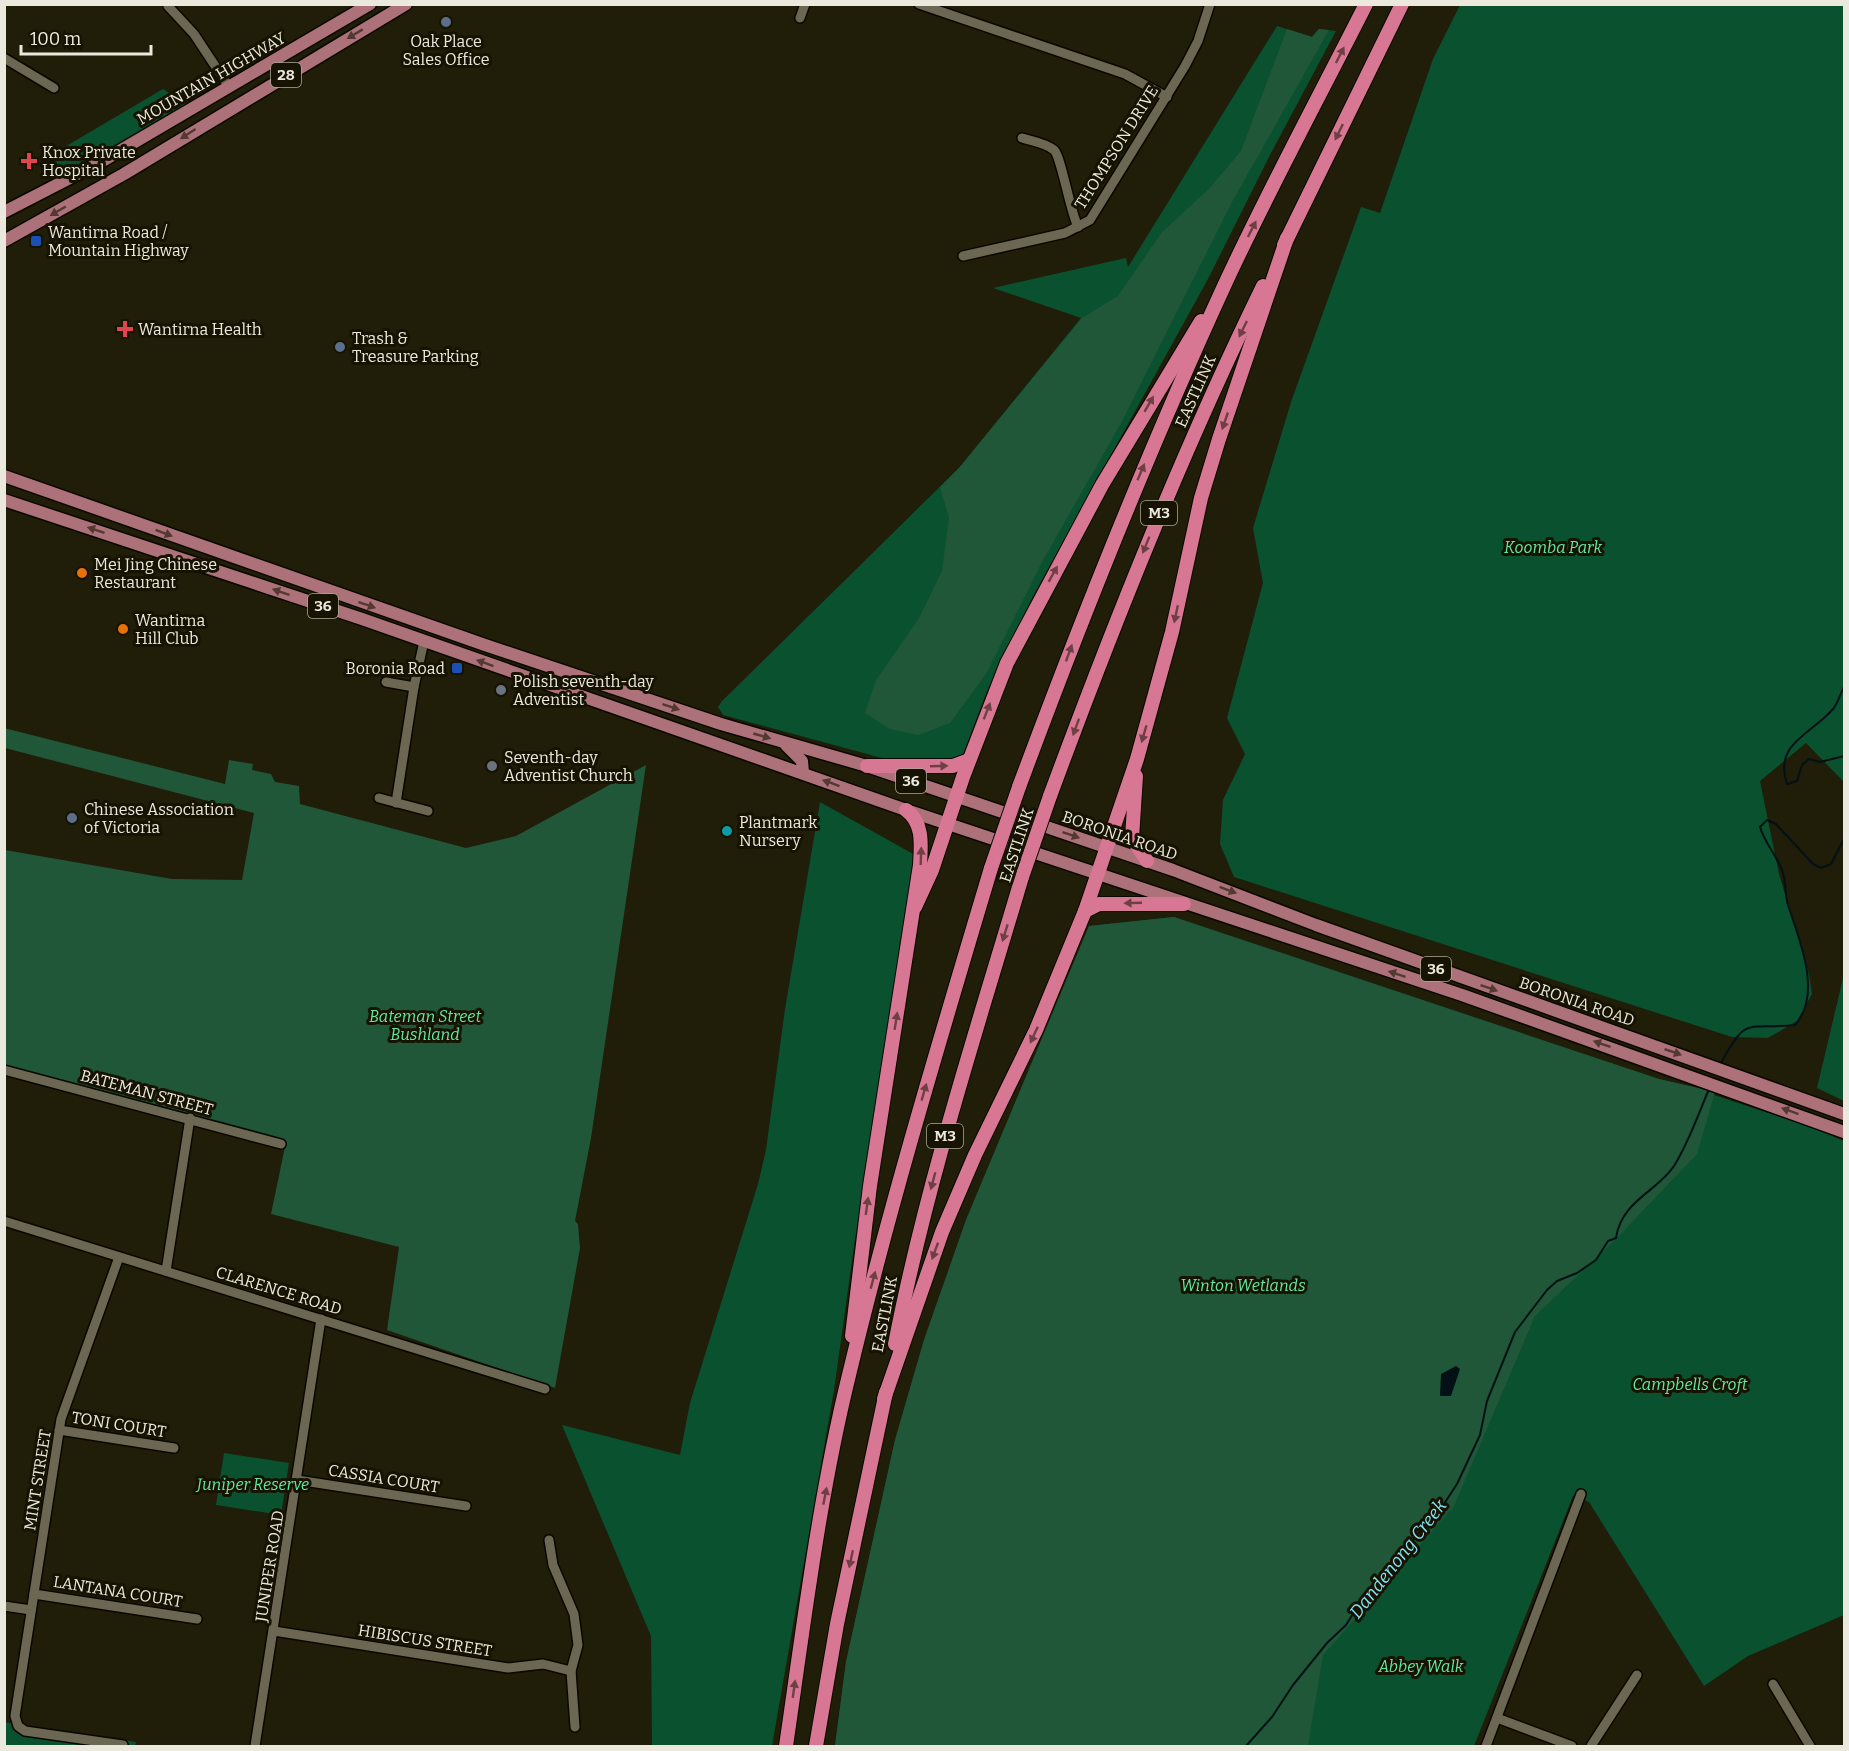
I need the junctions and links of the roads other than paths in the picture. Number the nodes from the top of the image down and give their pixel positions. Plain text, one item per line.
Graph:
1 (370, 4) edge
2 (406, 4) edge
3 (805, 4) edge
4 (919, 4) edge
5 (1210, 4) edge
6 (1366, 4) edge
7 (1402, 4) edge
8 (166, 5) edge
9 (800, 18) dead end
10 (4, 58) edge
11 (230, 87) junction
12 (54, 88) dead end
13 (1167, 97) junction
14 (1022, 138) dead end
15 (4, 212) edge
16 (1078, 227) junction
17 (1287, 238) junction
18 (4, 241) edge
19 (963, 256) dead end
20 (1226, 282) junction
21 (4, 476) edge
22 (4, 500) edge
23 (130, 520) junction
24 (122, 539) junction
25 (424, 641) junction
26 (578, 676) junction
27 (386, 682) dead end
28 (414, 687) junction
29 (581, 698) junction
30 (706, 719) junction
31 (699, 737) junction
32 (783, 742) junction
33 (1137, 759) junction
34 (969, 760) junction
35 (867, 766) junction
36 (802, 773) junction
37 (956, 796) junction
38 (379, 798) dead end
39 (396, 803) junction
40 (906, 810) junction
41 (428, 811) dead end
42 (947, 824) junction
43 (1106, 847) junction
44 (1147, 861) junction
45 (1097, 875) junction
46 (1184, 904) junction
47 (915, 907) junction
48 (1084, 910) junction
49 (1468, 980) junction
50 (1462, 995) junction
51 (4, 1070) edge
52 (1845, 1114) edge
53 (190, 1118) junction
54 (1845, 1132) edge
55 (281, 1144) dead end
56 (4, 1221) edge
57 (119, 1257) junction
58 (166, 1271) junction
59 (321, 1319) junction
60 (848, 1377) junction
61 (545, 1389) dead end
62 (884, 1399) junction
63 (59, 1430) junction
64 (174, 1448) dead end
65 (297, 1480) junction
66 (1581, 1494) dead end
67 (466, 1506) dead end
68 (549, 1540) dead end
69 (34, 1594) junction
70 (4, 1606) edge
71 (32, 1610) junction
72 (197, 1618) dead end
73 (274, 1631) junction
74 (572, 1671) junction
75 (1637, 1675) dead end
76 (1773, 1684) dead end
77 (1497, 1718) junction
78 (575, 1727) dead end
79 (123, 1745) dead end
80 (255, 1746) edge
81 (786, 1746) edge
82 (816, 1746) edge
83 (1486, 1746) edge
84 (1572, 1746) edge
85 (1591, 1746) edge
86 (1810, 1746) edge

1 - 11 main road, MOUNTAIN HIGHWAY / 28
2 -> 18 main road, 28
3 - 9 street
4 - 13 street
5 - 13 street, THOMPSON DRIVE
20 -> 6 highway, EASTLINK / M3
7 -> 17 highway, EASTLINK / M3
8 - 11 street
10 - 12 street
11 - 15 main road, MOUNTAIN HIGHWAY / 28
13 - 16 street, THOMPSON DRIVE
14 - 16 street
16 - 19 street, THOMPSON DRIVE
17 -> 33 highway
17 -> 62 highway, EASTLINK / M3, bridge
34 -> 20 highway
60 -> 20 highway, EASTLINK / M3, bridge
21 - 23 main road, BORONIA ROAD / 36
24 -> 22 main road, BORONIA ROAD / 36
23 - 24 main road
23 -> 26 main road, BORONIA ROAD / 36
25 -> 24 main road, BORONIA ROAD / 36
25 - 28 street
29 -> 25 main road, BORONIA ROAD / 36
26 - 29 main road
26 -> 30 main road, BORONIA ROAD / 36
27 - 28 street
28 - 39 street
29 - 31 main road, BORONIA ROAD / 36
30 - 31 main road
30 -> 32 main road, BORONIA ROAD / 36
31 - 36 main road, BORONIA ROAD / 36
32 - 35 main road, BORONIA ROAD / 36
32 - 36 main road
33 - 43 highway
33 - 44 highway
35 -> 34 highway
34 - 37 highway
35 - 37 main road, BORONIA ROAD / 36
40 -> 36 main road, BORONIA ROAD / 36
37 - 42 highway
37 -> 43 main road, BORONIA ROAD / 36
38 - 39 street
39 - 41 street
40 - 42 main road, BORONIA ROAD / 36
47 -> 40 highway
42 - 45 main road, BORONIA ROAD / 36
42 - 47 highway
43 - 44 main road, BORONIA ROAD / 36
43 - 45 highway
44 -> 49 main road, BORONIA ROAD / 36
45 - 46 main road, BORONIA ROAD / 36
45 - 48 highway
46 -> 48 highway
50 -> 46 main road, BORONIA ROAD / 36
60 -> 47 highway
48 -> 62 highway
49 - 50 main road
49 -> 52 main road, BORONIA ROAD / 36
54 -> 50 main road, BORONIA ROAD / 36
51 - 53 street, BATEMAN STREET
53 - 55 street, BATEMAN STREET
53 - 58 street
56 - 57 street, CLARENCE ROAD
57 - 58 street, CLARENCE ROAD
57 - 63 street, MINT STREET
58 - 59 street, CLARENCE ROAD
59 - 61 street, CLARENCE ROAD
59 - 65 street, JUNIPER ROAD
81 -> 60 highway, EASTLINK / M3
62 -> 82 highway, EASTLINK / M3
63 - 64 street, TONI COURT
63 - 69 street, MINT STREET
65 - 67 street, CASSIA COURT
65 - 73 street, JUNIPER ROAD
66 - 77 street
68 - 74 street
69 - 71 street, MINT STREET
69 - 72 street, LANTANA COURT
70 - 71 street
71 - 79 street, MINT STREET
73 - 74 street, HIBISCUS STREET
73 - 80 street, JUNIPER ROAD
74 - 78 street
75 - 85 street
76 - 86 street
77 - 83 street
77 - 84 street

